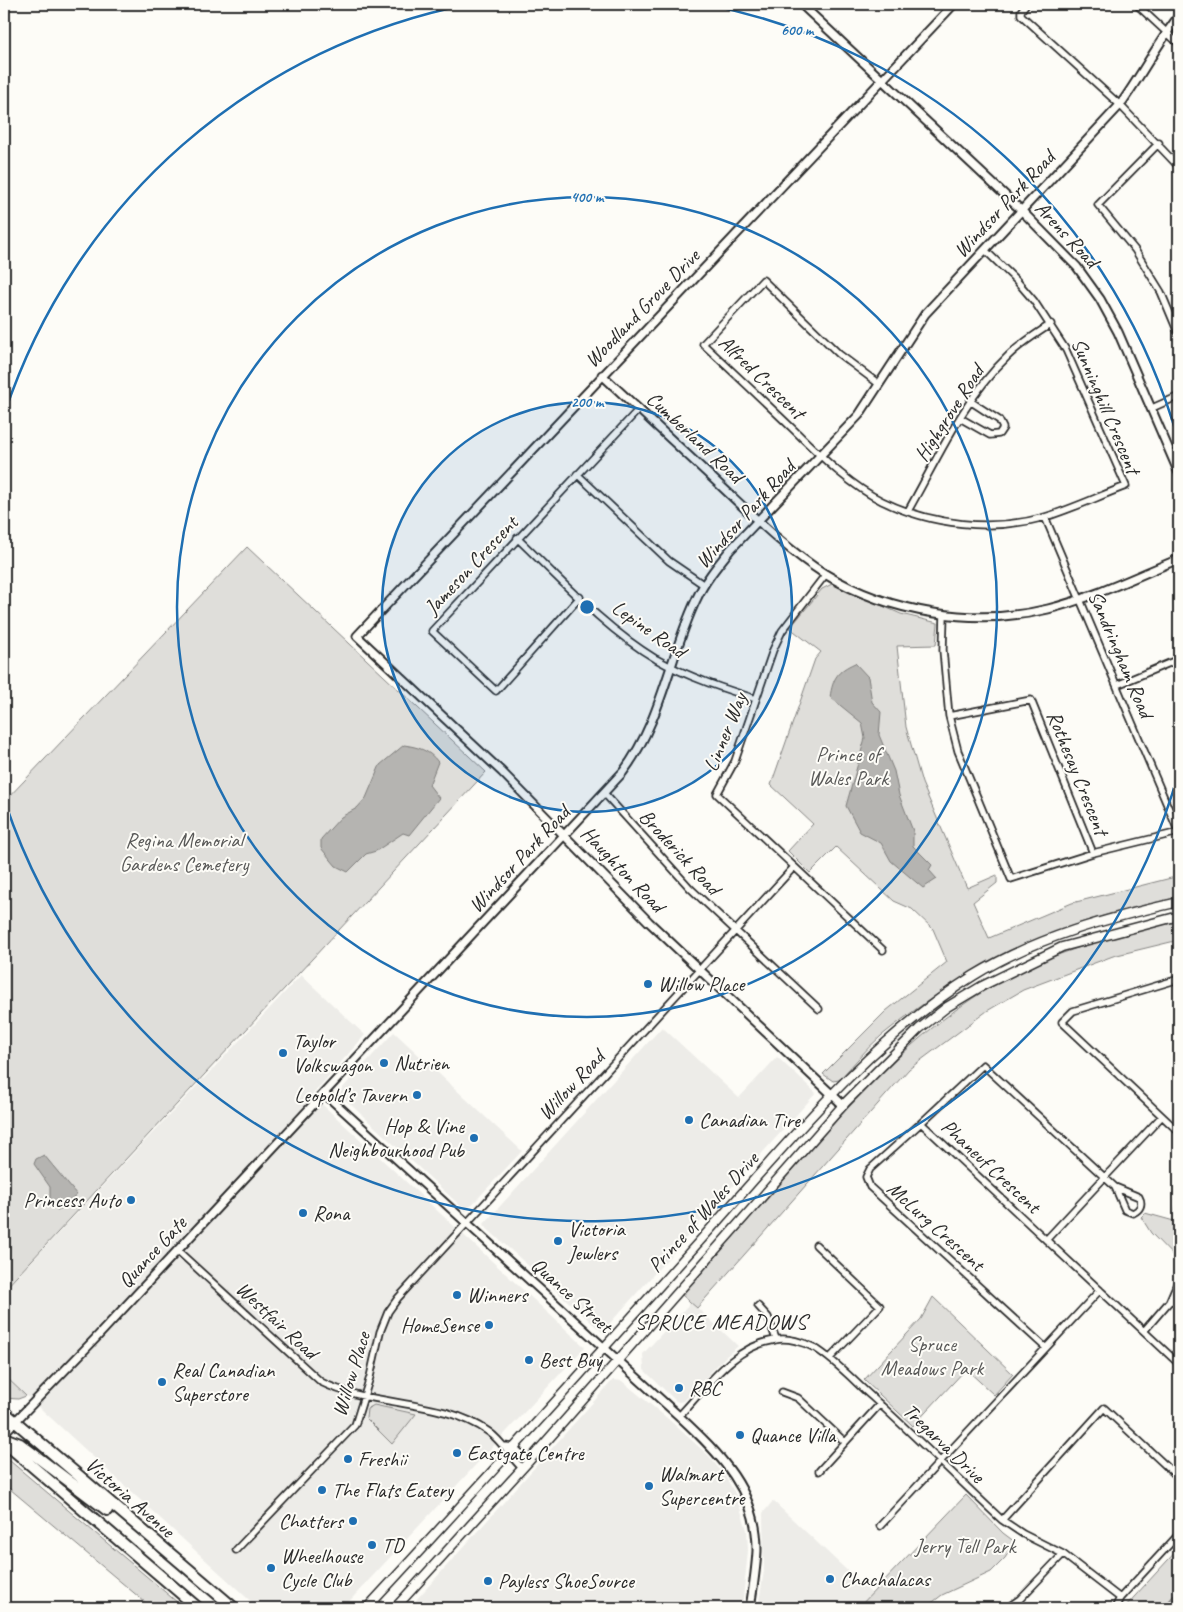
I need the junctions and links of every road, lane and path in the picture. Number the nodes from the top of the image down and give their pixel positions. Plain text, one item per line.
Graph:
1 (801, 4) edge
2 (954, 4) edge
3 (1026, 4) edge
4 (1136, 4) edge
5 (1179, 16) edge
6 (1166, 32) junction
7 (1179, 44) edge
8 (883, 81) junction
9 (1120, 105) junction
10 (1159, 143) junction
11 (1179, 167) edge
12 (1022, 211) junction
13 (986, 251) junction
14 (1051, 324) junction
15 (1179, 335) edge
16 (602, 375) junction
17 (879, 384) junction
18 (1179, 396) edge
19 (970, 402) junction
20 (1152, 408) junction
21 (639, 409) junction
22 (960, 418) junction
23 (822, 456) junction
24 (1179, 473) edge
25 (577, 474) junction
26 (908, 511) junction
27 (1045, 517) junction
28 (757, 520) junction
29 (517, 538) junction
30 (1179, 559) edge
31 (826, 574) junction
32 (704, 585) junction
33 (580, 597) junction
34 (1080, 599) junction
35 (944, 614) junction
36 (356, 636) joint
37 (1179, 658) edge
38 (671, 667) junction
39 (1117, 685) junction
40 (756, 699) junction
41 (949, 716) junction
42 (604, 792) junction
43 (1179, 832) edge
44 (565, 835) junction
45 (1093, 853) junction
46 (794, 867) junction
47 (1179, 902) edge
48 (1179, 916) edge
49 (735, 931) junction
50 (884, 950) dead end
51 (699, 969) junction
52 (1179, 979) edge
53 (819, 1009) dead end
54 (324, 1093) junction
55 (833, 1095) junction
56 (843, 1105) junction
57 (1162, 1116) junction
58 (920, 1123) junction
59 (1179, 1132) edge
60 (1105, 1178) junction
61 (1114, 1187) junction
62 (466, 1222) junction
63 (1046, 1240) junction
64 (816, 1245) dead end
65 (177, 1250) junction
66 (1179, 1279) edge
67 (1100, 1290) junction
68 (1179, 1298) edge
69 (1169, 1302) junction
70 (758, 1306) dead end
71 (1144, 1331) junction
72 (776, 1339) junction
73 (604, 1348) junction
74 (1046, 1348) junction
75 (830, 1358) junction
76 (617, 1360) junction
77 (1179, 1364) edge
78 (782, 1392) dead end
79 (363, 1396) junction
80 (880, 1404) junction
81 (4, 1412) edge
82 (679, 1416) junction
83 (9, 1421) edge
84 (4, 1432) edge
85 (4, 1438) edge
86 (4, 1442) edge
87 (845, 1442) junction
88 (504, 1446) junction
89 (514, 1447) junction
90 (508, 1454) junction
91 (529, 1461) junction
92 (940, 1462) junction
93 (522, 1468) junction
94 (819, 1471) dead end
95 (1179, 1478) edge
96 (1002, 1520) junction
97 (880, 1526) dead end
98 (1179, 1534) edge
99 (236, 1550) dead end
100 (1063, 1554) junction
101 (173, 1558) junction
102 (142, 1560) junction
103 (1120, 1598) junction
104 (198, 1608) edge
105 (208, 1608) edge
106 (234, 1608) edge
107 (368, 1608) edge
108 (395, 1608) edge
109 (750, 1608) edge
110 (1006, 1608) edge
111 (1115, 1608) edge

1 - 8 street, Arens Road
2 - 8 street, Woodland Grove Drive
3 - 9 street
4 - 6 street
5 - 6 street, Windsor Park Road
6 - 7 street
6 - 9 street, Windsor Park Road
8 - 12 street, Arens Road
8 - 16 street, Woodland Grove Drive
9 - 10 street
9 - 12 street, Windsor Park Road
10 - 11 street
10 - 15 street
12 - 13 street, Windsor Park Road
12 - 20 street, Arens Road
13 - 14 street, Sunninghill Crescent
13 - 17 street, Windsor Park Road
14 - 19 street, Highgrove Road
14 - 27 street, Sunninghill Crescent
16 - 21 street, Cumberland Road
16 - 36 street, Woodland Grove Drive
17 - 23 street, Windsor Park Road
17 - 23 street, Alfred Crescent
18 - 20 street
19 - 22 street, Highgrove Road
19 - 22 street
20 - 24 street, Arens Road
21 - 25 street, Jameson Crescent
21 - 28 street, Cumberland Road
22 - 26 street, Highgrove Road
23 - 26 street, Sunninghill Crescent
23 - 28 street, Windsor Park Road
25 - 29 street, Jameson Crescent
25 - 32 street
26 - 27 street, Sunninghill Crescent
27 - 34 street, Sandringham Road
28 - 31 street, Cumberland Road
28 - 32 street, Windsor Park Road
29 - 33 street, Lepine Road
29 - 33 street, Jameson Crescent
30 - 34 street, Cumberland Road
31 - 35 street, Cumberland Road
31 - 40 street, Linner Way
32 - 38 street, Windsor Park Road
33 - 38 street, Lepine Road
34 - 35 street, Cumberland Road
34 - 39 street, Sandringham Road
35 - 41 street
36 - 44 street, Haughton Road
37 - 39 street
38 - 40 street, Lepine Road
38 - 42 street, Windsor Park Road
39 - 43 street, Sandringham Road
40 - 46 street, Linner Way
41 - 45 street, Rothesay Crescent
41 - 45 street
42 - 44 street, Windsor Park Road
42 - 49 street, Broderick Road
43 - 45 street
44 - 51 street, Haughton Road
44 - 54 street, Windsor Park Road
46 - 49 street
46 - 50 street
47 - 55 main road, Prince of Wales Drive
48 - 56 main road, Prince of Wales Drive
49 - 51 street
49 - 53 street, Broderick Road
51 - 55 street, Haughton Road
51 - 62 street, Willow Road
52 - 57 street
54 - 62 street, Quance Street
54 - 65 street, Quance Gate
55 - 56 street, Haughton Road
55 - 73 main road, Prince of Wales Drive
56 - 76 main road, Prince of Wales Drive
57 - 59 street
57 - 60 street
58 - 60 street, Phaneuf Crescent
58 - 63 street, Phaneuf Crescent
58 - 74 street, McLurg Crescent
60 - 61 street
60 - 63 street
61 - 61 street
62 - 73 street, Quance Street
62 - 79 street, Willow Place
63 - 67 street, Phaneuf Crescent
64 - 75 street
65 - 79 street, Westfair Road
65 - 83 street, Quance Gate
66 - 69 street
67 - 71 street, Phaneuf Crescent
67 - 74 street
68 - 69 street
69 - 71 street
70 - 72 street
71 - 77 street, Phaneuf Crescent
72 - 75 street, Tregarva Drive
72 - 82 street, Tregarva Drive
73 - 76 street, Quance Street
73 - 89 main road, Prince of Wales Drive
74 - 92 street
75 - 80 street, Tregarva Drive
76 - 82 street, Quance Street
76 - 91 main road, Prince of Wales Drive
78 - 87 street
79 - 88 street, Westfair Road
79 - 99 street, Willow Place
80 - 87 street
80 - 92 street, Tregarva Drive
81 - 83 highway, Victoria Avenue
82 - 109 street, Quance Street
83 - 84 street, Quance Gate
83 - 101 highway, Victoria Avenue
85 - 101 highway
86 - 102 highway, Victoria Avenue
87 - 94 street
88 - 89 street
88 - 90 street, Westfair Road
89 - 90 main road, Prince of Wales Drive
89 - 91 street
90 - 93 street, Westfair Road
90 - 107 main road, Prince of Wales Drive
91 - 93 main road, Prince of Wales Drive
92 - 96 street, Tregarva Drive
92 - 97 street
93 - 108 main road, Prince of Wales Drive
95 - 96 street
96 - 100 street, Tregarva Drive
98 - 103 street
100 - 103 street, Tregarva Drive
100 - 110 street
101 - 106 highway, Victoria Avenue
102 - 104 highway, Victoria Avenue
102 - 105 highway
103 - 111 street

